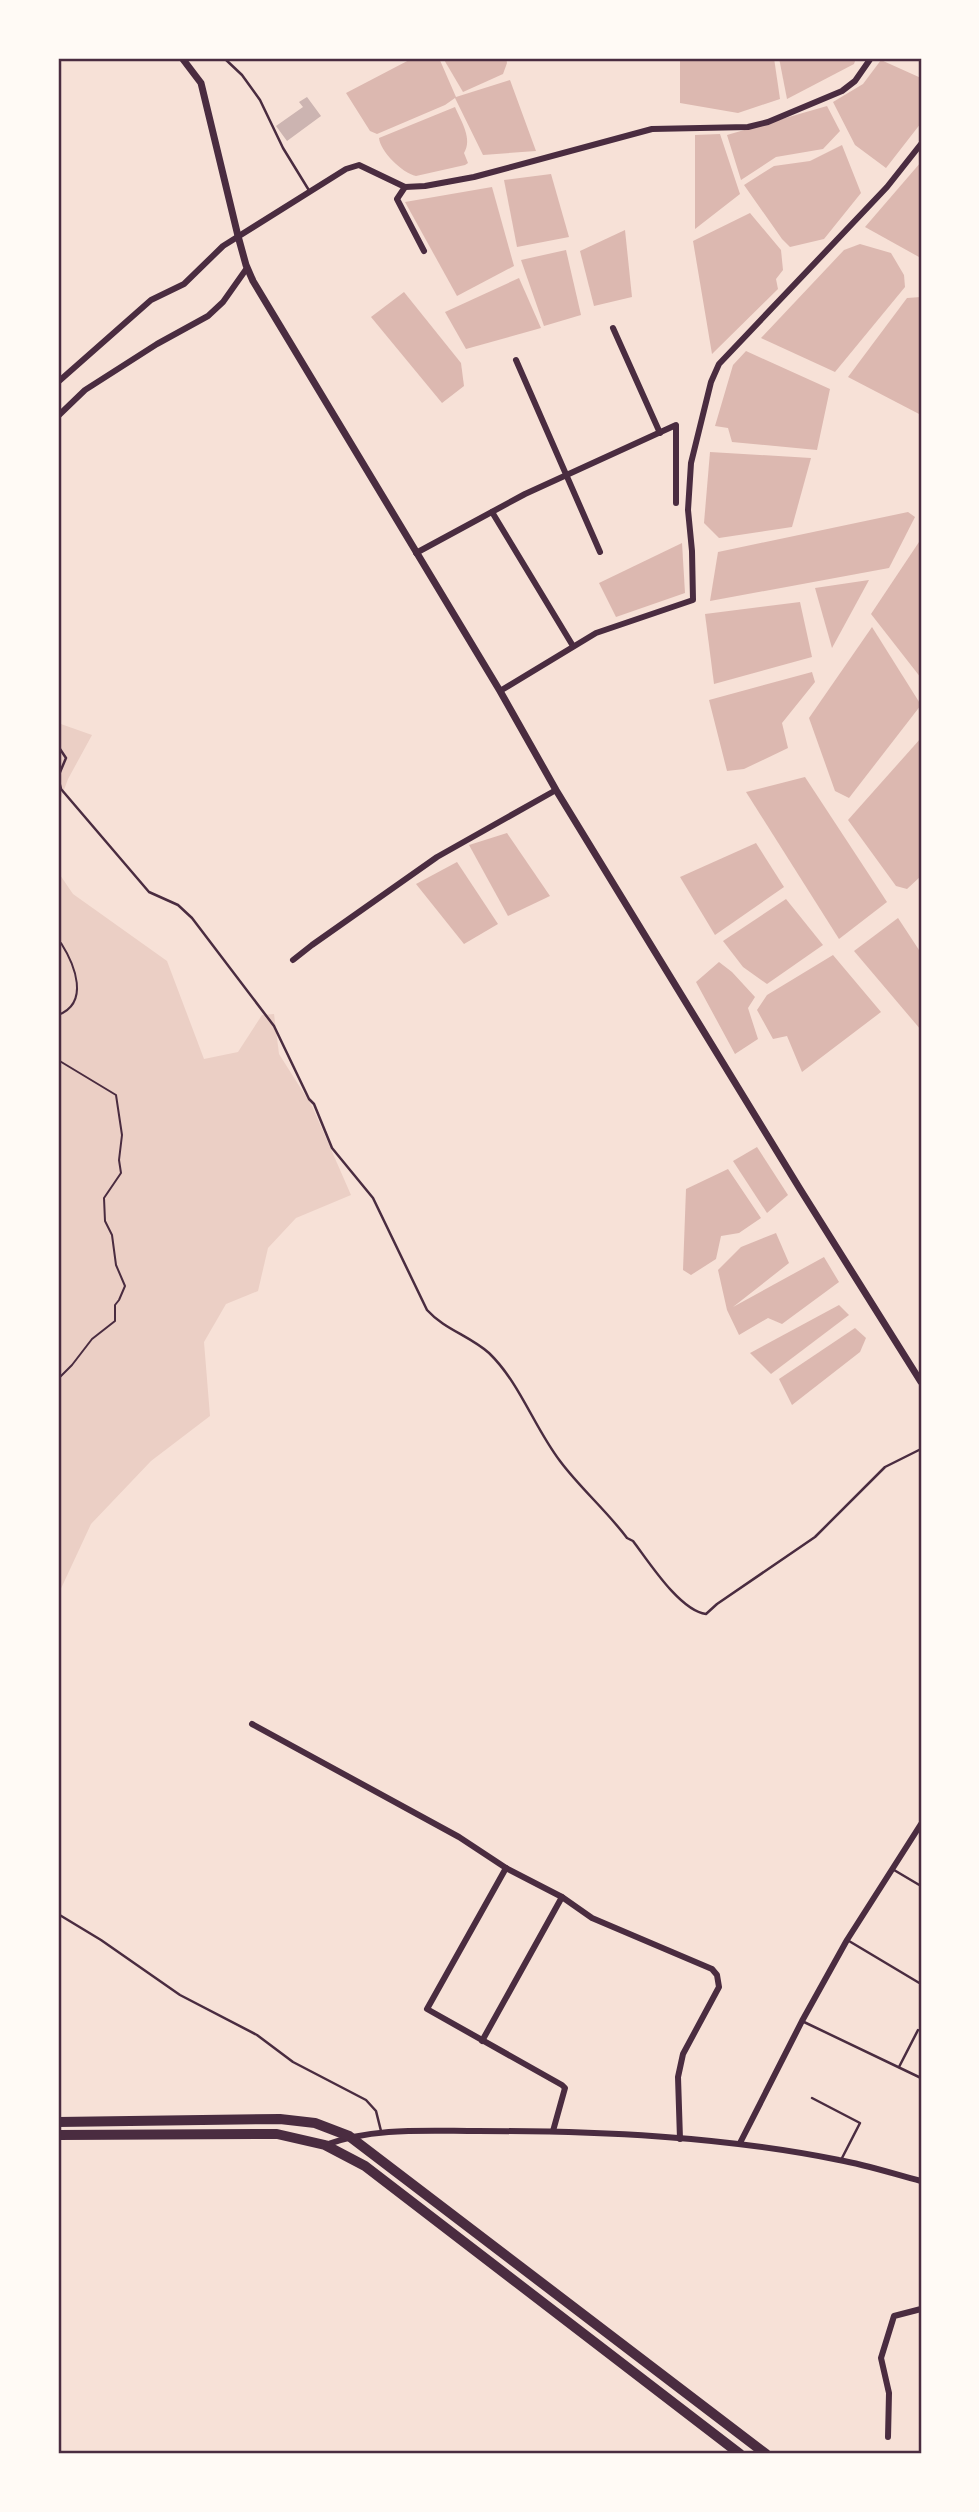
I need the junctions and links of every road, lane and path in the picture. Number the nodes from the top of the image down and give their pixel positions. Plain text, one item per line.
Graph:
1 (182, 58) edge
2 (225, 58) edge
3 (871, 58) edge
4 (921, 144) edge
5 (405, 187) junction
6 (310, 192) junction
7 (238, 236) junction
8 (424, 251) dead end
9 (247, 268) junction
10 (613, 328) dead end
11 (516, 360) dead end
12 (58, 382) edge
13 (58, 415) edge
14 (660, 433) junction
15 (568, 474) junction
16 (676, 503) dead end
17 (492, 512) junction
18 (600, 552) dead end
19 (416, 553) junction
20 (573, 646) junction
21 (500, 691) junction
22 (58, 746) edge
23 (556, 790) junction
24 (58, 943) edge
25 (293, 960) dead end
26 (58, 1015) edge
27 (58, 1060) edge
28 (58, 1379) edge
29 (921, 1382) edge
30 (921, 1449) edge
31 (252, 1724) dead end
32 (921, 1824) edge
33 (506, 1868) junction
34 (893, 1869) junction
35 (921, 1886) edge
36 (562, 1897) junction
37 (58, 1914) edge
38 (847, 1940) junction
39 (921, 1984) edge
40 (802, 2021) junction
41 (918, 2030) dead end
42 (482, 2041) junction
43 (899, 2067) junction
44 (921, 2078) edge
45 (812, 2098) dead end
46 (58, 2122) edge
47 (553, 2131) junction
48 (381, 2132) junction
49 (58, 2135) edge
50 (348, 2136) junction
51 (680, 2139) junction
52 (740, 2143) junction
53 (325, 2145) junction
54 (841, 2160) junction
55 (921, 2182) edge
56 (921, 2309) edge
57 (888, 2437) dead end
58 (740, 2454) edge
59 (766, 2454) edge

1 - 7 street
2 - 6 lane
3 - 5 street
4 - 20 street
5 - 6 street
5 - 8 street
6 - 7 street
7 - 9 street
7 - 12 street
9 - 13 street
9 - 19 street
10 - 14 street
11 - 15 street
14 - 15 street
14 - 16 street
15 - 17 street
15 - 18 street
17 - 19 street
17 - 20 street
19 - 21 street
20 - 21 street
21 - 23 street
22 - 30 lane
23 - 25 street
23 - 29 street
24 - 26 path
27 - 28 path
31 - 33 street
32 - 34 street
33 - 36 street
33 - 42 street
34 - 35 lane
34 - 38 street
36 - 42 street
36 - 51 street
37 - 48 lane
38 - 39 lane
38 - 40 street
40 - 43 lane
40 - 52 street
41 - 43 lane
42 - 47 street
43 - 44 lane
45 - 54 lane
46 - 50 main road
47 - 48 street
47 - 51 street
48 - 50 street
49 - 53 main road
50 - 53 street
50 - 59 main road
51 - 52 street
52 - 54 street
53 - 58 main road
54 - 55 street
56 - 57 street

